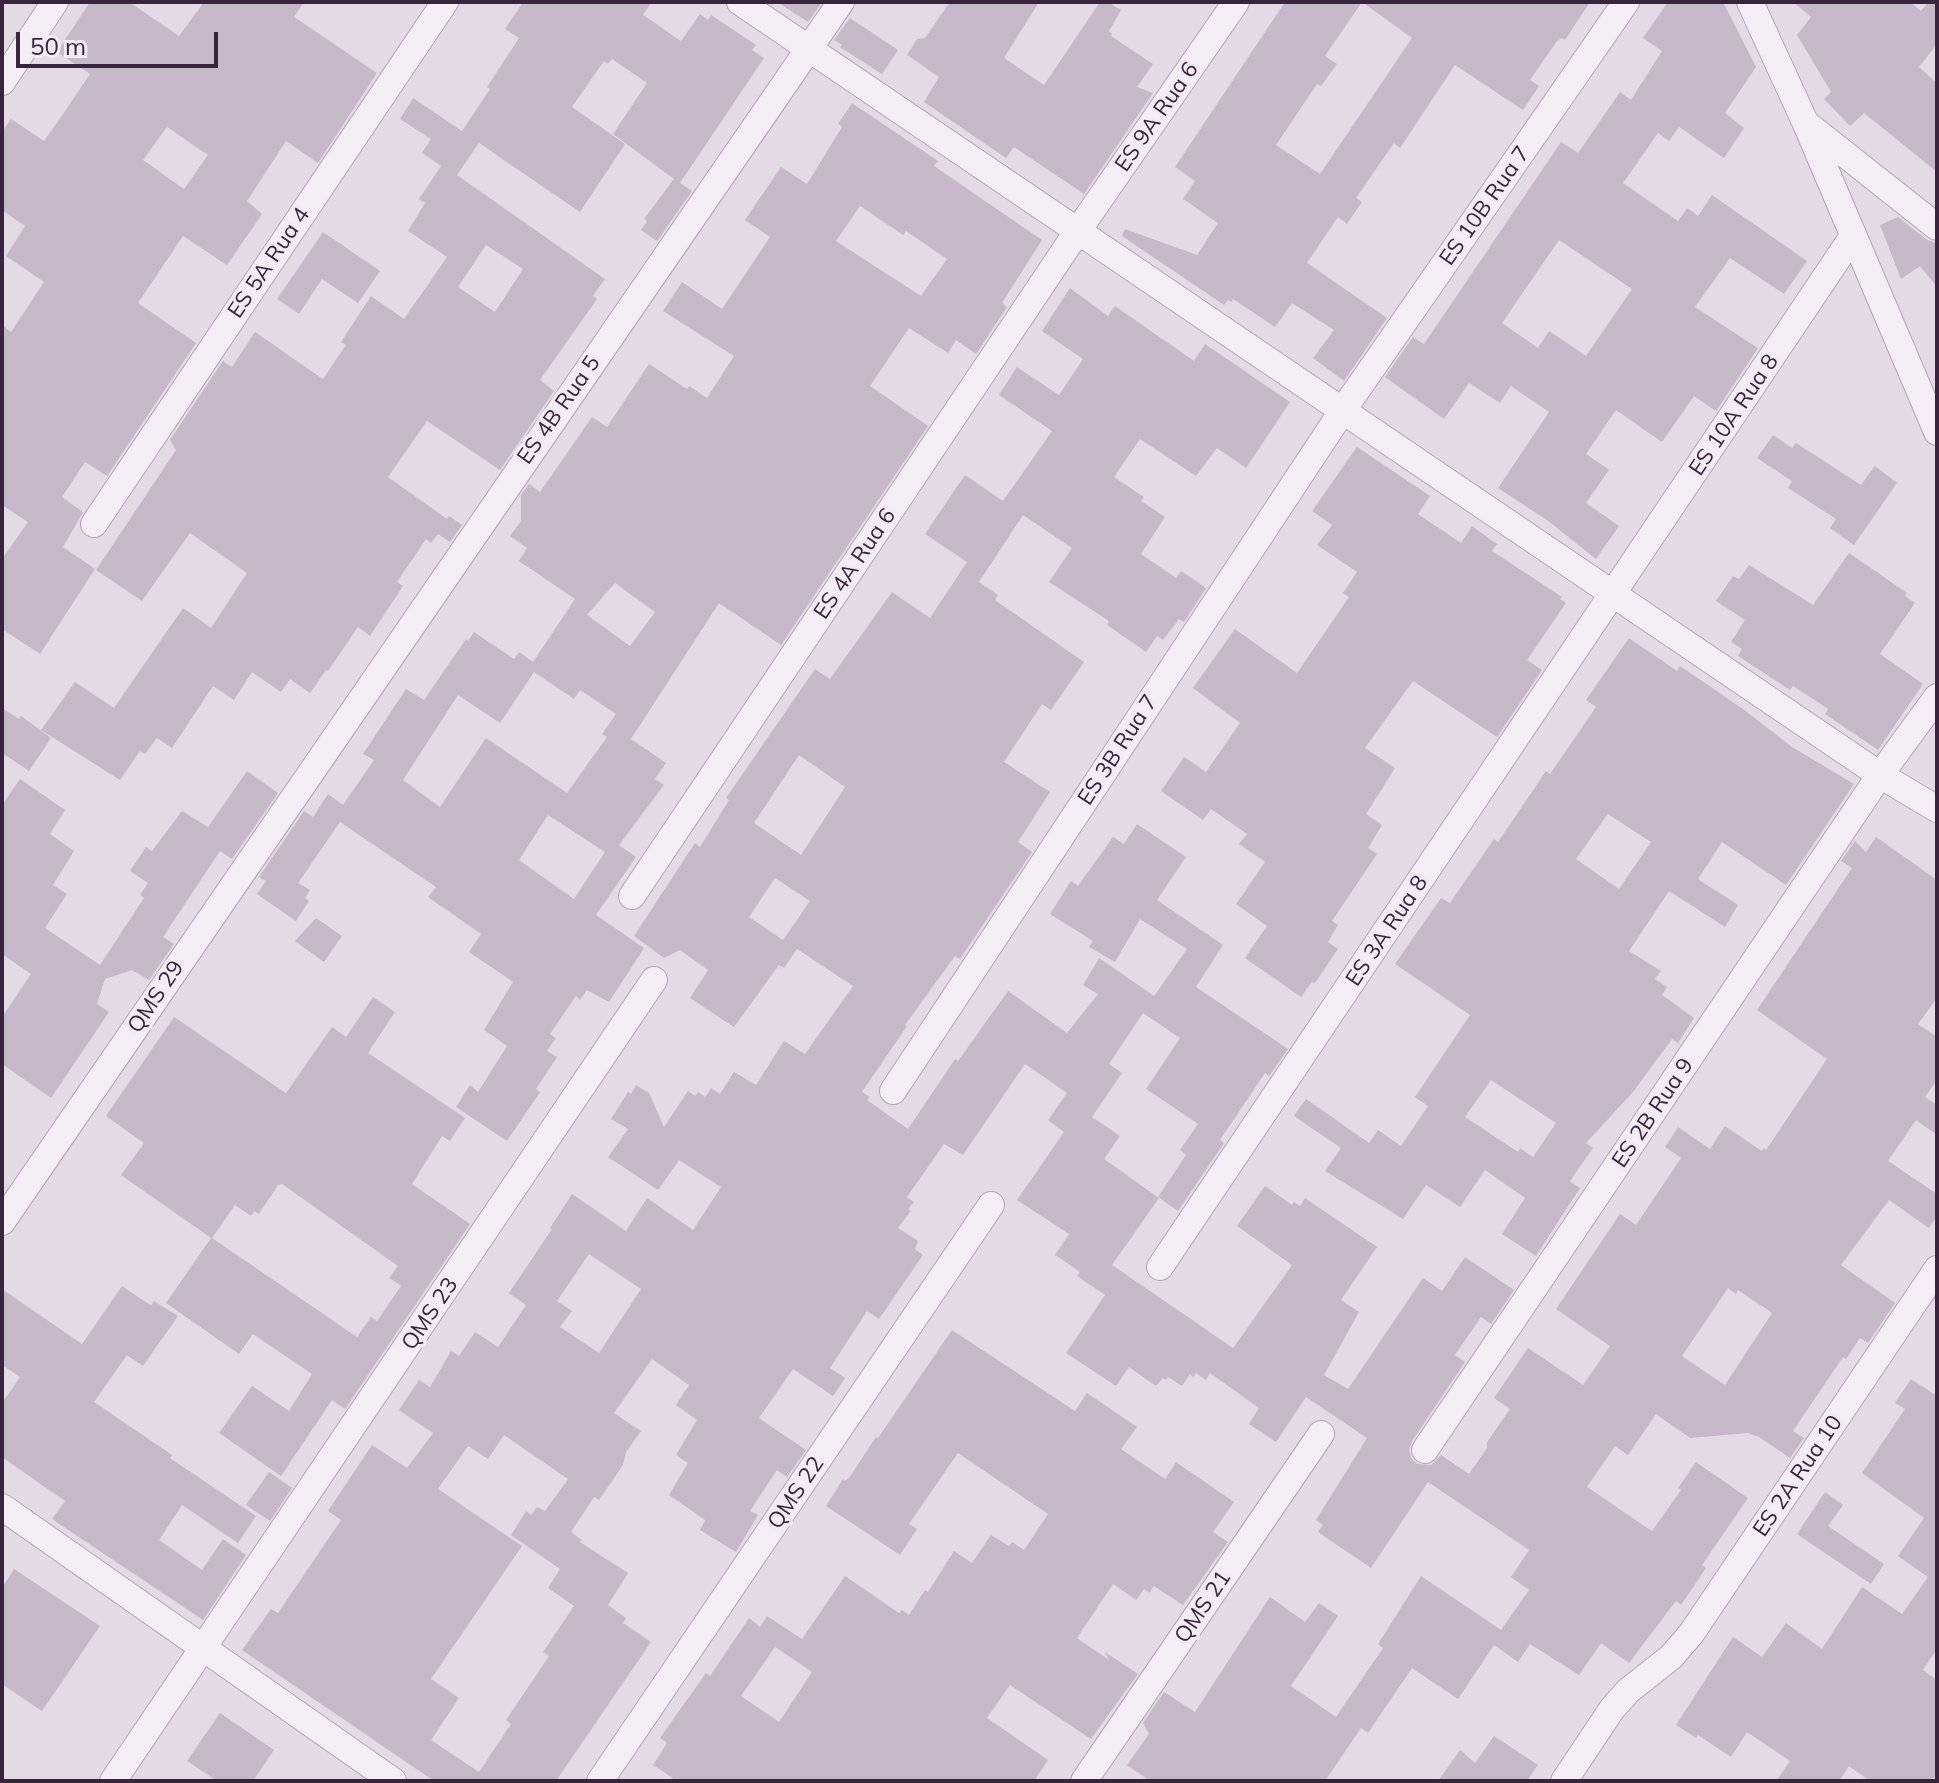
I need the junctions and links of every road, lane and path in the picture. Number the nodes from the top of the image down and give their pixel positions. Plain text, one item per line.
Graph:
1 (55, 2) edge
2 (445, 2) edge
3 (740, 2) edge
4 (841, 2) edge
5 (1236, 2) edge
6 (1626, 2) edge
7 (1750, 2) edge
8 (808, 50) junction
9 (2, 82) edge
10 (1806, 124) junction
11 (1937, 227) edge
12 (1077, 232) junction
13 (1853, 236) junction
14 (1343, 410) junction
15 (1937, 432) edge
16 (94, 524) dead end
17 (1615, 594) junction
18 (1937, 697) edge
19 (310, 771) joint
20 (1880, 775) junction
21 (1937, 809) edge
22 (632, 896) dead end
23 (654, 980) dead end
24 (893, 1091) dead end
25 (991, 1205) dead end
26 (2, 1222) edge
27 (1160, 1267) dead end
28 (1937, 1269) edge
29 (1321, 1434) dead end
30 (1425, 1450) dead end
31 (2, 1507) edge
32 (205, 1648) junction
33 (113, 1781) edge
34 (393, 1781) edge
35 (600, 1781) edge
36 (1084, 1781) edge
37 (1564, 1781) edge

1 - 9 street
2 - 16 street, ES 5A Rua 4
3 - 8 street
4 - 8 street, ES 4B Rua 5
5 - 12 street, ES 9A Rua 6
6 - 14 street, ES 10B Rua 7
7 - 10 street
8 - 12 street
8 - 19 street, ES 4B Rua 5
10 - 11 street
10 - 13 street
12 - 14 street
12 - 22 street, ES 4A Rua 6
13 - 15 street
13 - 17 street, ES 10A Rua 8
14 - 17 street
14 - 24 street, ES 3B Rua 7
17 - 20 street
17 - 27 street, ES 3A Rua 8
18 - 20 street, ES 2B Rua 9
19 - 26 street, QMS 29
20 - 21 street
20 - 30 street, ES 2B Rua 9
23 - 32 street, QMS 23
25 - 35 street, QMS 22
28 - 37 street, ES 2A Rua 10
29 - 36 street, QMS 21
31 - 32 street
32 - 33 street, QMS 23
32 - 34 street

